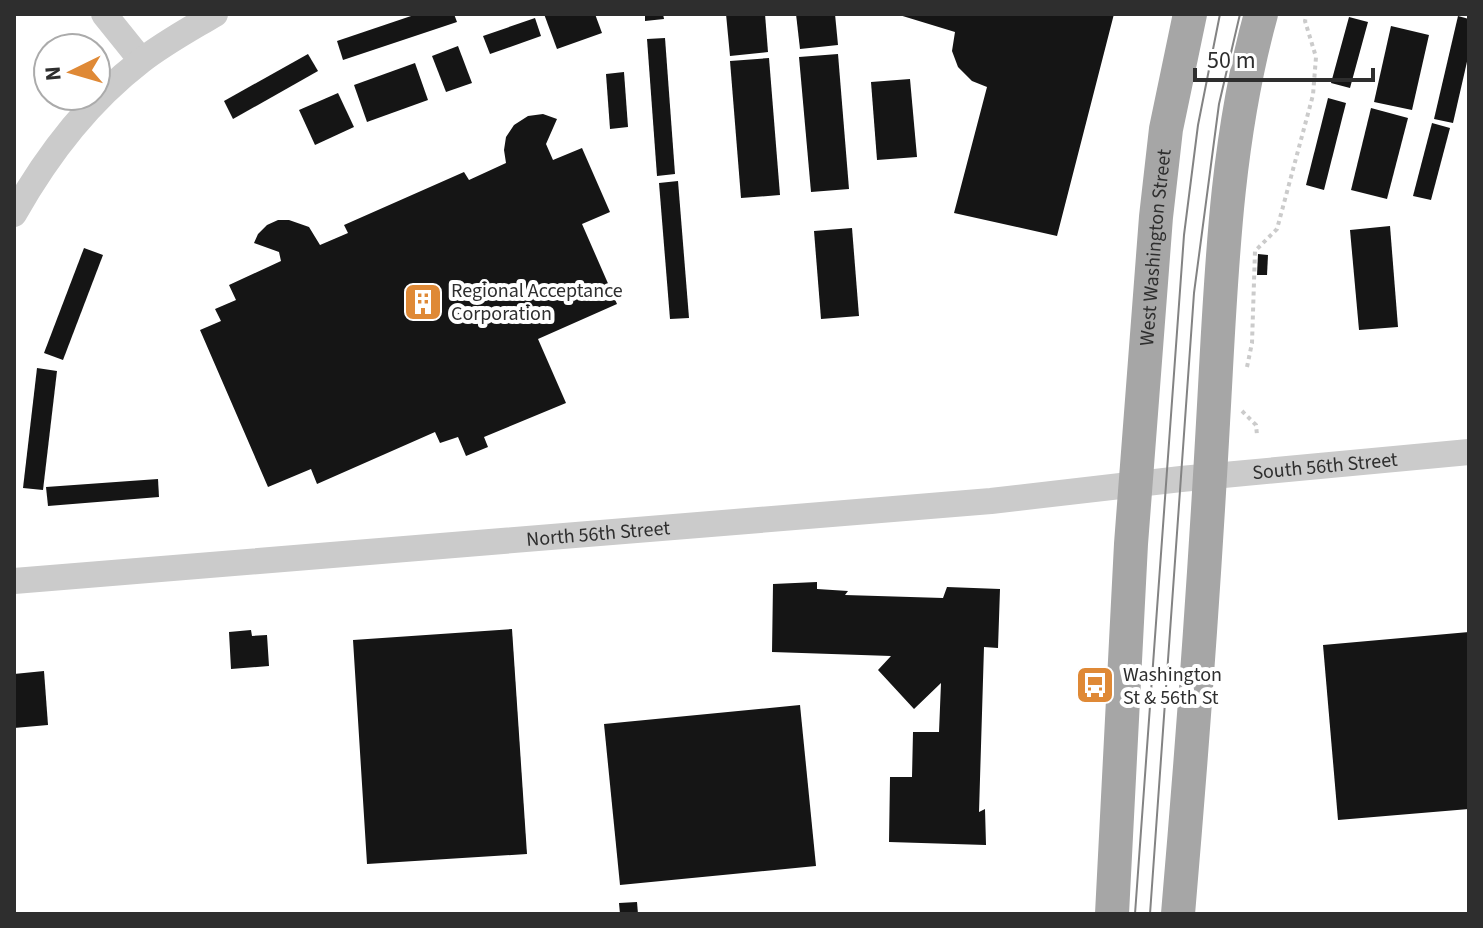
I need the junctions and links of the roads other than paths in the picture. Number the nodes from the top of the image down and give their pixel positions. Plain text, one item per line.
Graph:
1 (104, 14) edge
2 (215, 14) edge
3 (1190, 14) edge
4 (1261, 14) edge
5 (141, 60) junction
6 (14, 214) edge
7 (1469, 452) edge
8 (1195, 477) junction
9 (1136, 484) junction
10 (14, 581) edge
11 (1112, 914) edge
12 (1178, 914) edge

1 - 5 street
2 - 5 street
3 - 9 main road, West Washington Street
4 - 8 main road
5 - 6 street
7 - 8 street, South 56th Street
8 - 9 street, North 56th Street
8 - 12 main road
9 - 10 street, North 56th Street
9 - 11 main road, West Washington Street

